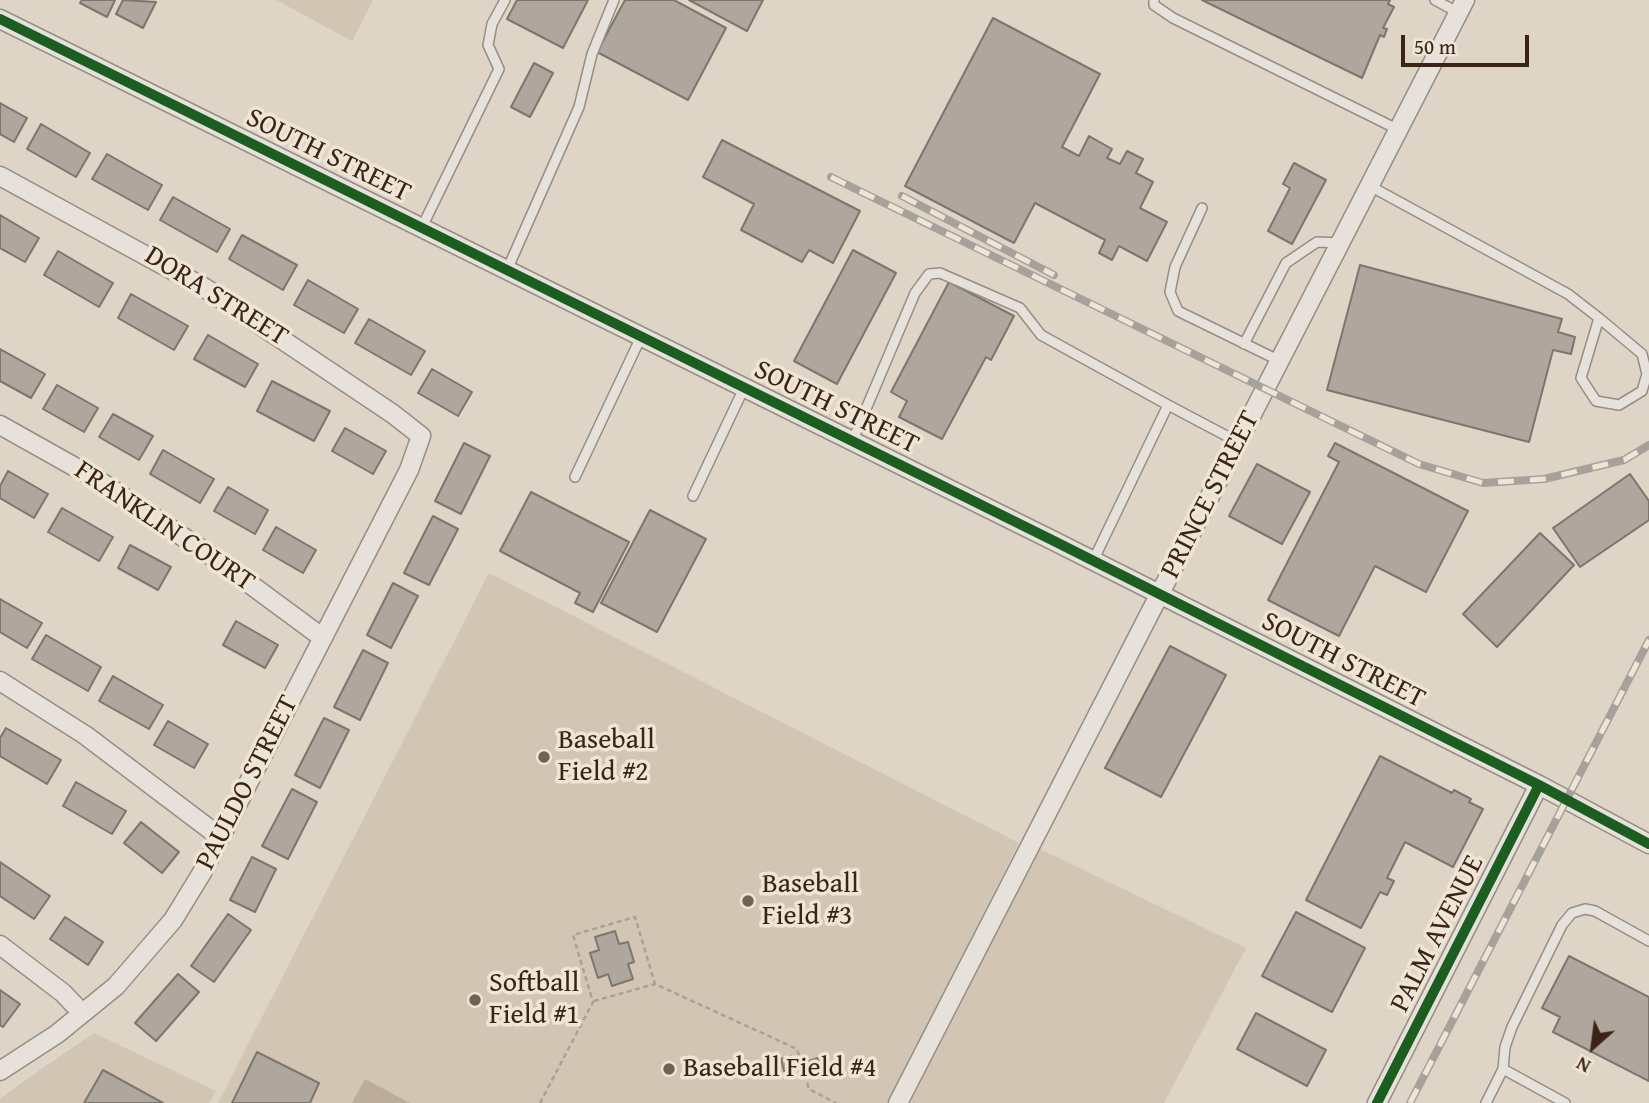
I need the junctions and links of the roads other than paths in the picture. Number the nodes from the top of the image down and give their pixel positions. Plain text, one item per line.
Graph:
1 (505, 0) edge
2 (614, 0) edge
3 (1435, 0) edge
4 (1151, 2) edge
5 (1462, 7) edge
6 (0, 19) edge
7 (1399, 130) junction
8 (0, 176) edge
9 (1370, 186) junction
10 (1202, 208) dead end
11 (422, 227) junction
12 (1341, 243) junction
13 (507, 270) junction
14 (1599, 318) junction
15 (641, 337) junction
16 (1244, 344) junction
17 (1280, 361) junction
18 (744, 388) junction
19 (1168, 405) junction
20 (0, 425) edge
21 (421, 436) joint
22 (852, 442) junction
23 (1238, 442) junction
24 (575, 477) dead end
25 (693, 495) dead end
26 (1093, 561) junction
27 (1159, 595) junction
28 (323, 638) junction
29 (0, 681) edge
30 (1538, 785) junction
31 (220, 837) junction
32 (1649, 844) edge
33 (1649, 941) edge
34 (0, 945) edge
35 (82, 1013) junction
36 (1503, 1069) junction
37 (0, 1071) edge
38 (898, 1103) edge
39 (1377, 1103) edge
40 (1486, 1103) edge
41 (1565, 1103) edge

1 - 11 lane
2 - 13 lane
3 - 5 lane
4 - 7 lane
5 - 7 street, PRINCE STREET
6 - 11 street, SOUTH STREET
7 - 9 street, PRINCE STREET
8 - 21 street, DORA STREET
9 - 12 street, PRINCE STREET
9 - 14 lane
10 - 16 lane
11 - 13 street, SOUTH STREET
12 - 16 lane
12 - 17 street, PRINCE STREET
13 - 15 street, SOUTH STREET
14 - 14 lane
15 - 18 street, SOUTH STREET
15 - 24 lane
16 - 17 lane
17 - 23 street, PRINCE STREET
18 - 22 street, SOUTH STREET
18 - 25 lane
19 - 22 lane
19 - 23 lane
19 - 26 lane
20 - 28 street, FRANKLIN COURT
21 - 28 street, PAULDO STREET
22 - 26 street, SOUTH STREET
23 - 27 street, PRINCE STREET
26 - 27 street, SOUTH STREET
27 - 30 street, SOUTH STREET
27 - 38 street, PRINCE STREET
28 - 31 street, PAULDO STREET
29 - 31 street
30 - 32 street, SOUTH STREET
30 - 39 street, PALM AVENUE
31 - 35 street, PAULDO STREET
33 - 36 lane
34 - 35 street
35 - 37 street, PAULDO STREET
36 - 40 lane
36 - 41 lane

